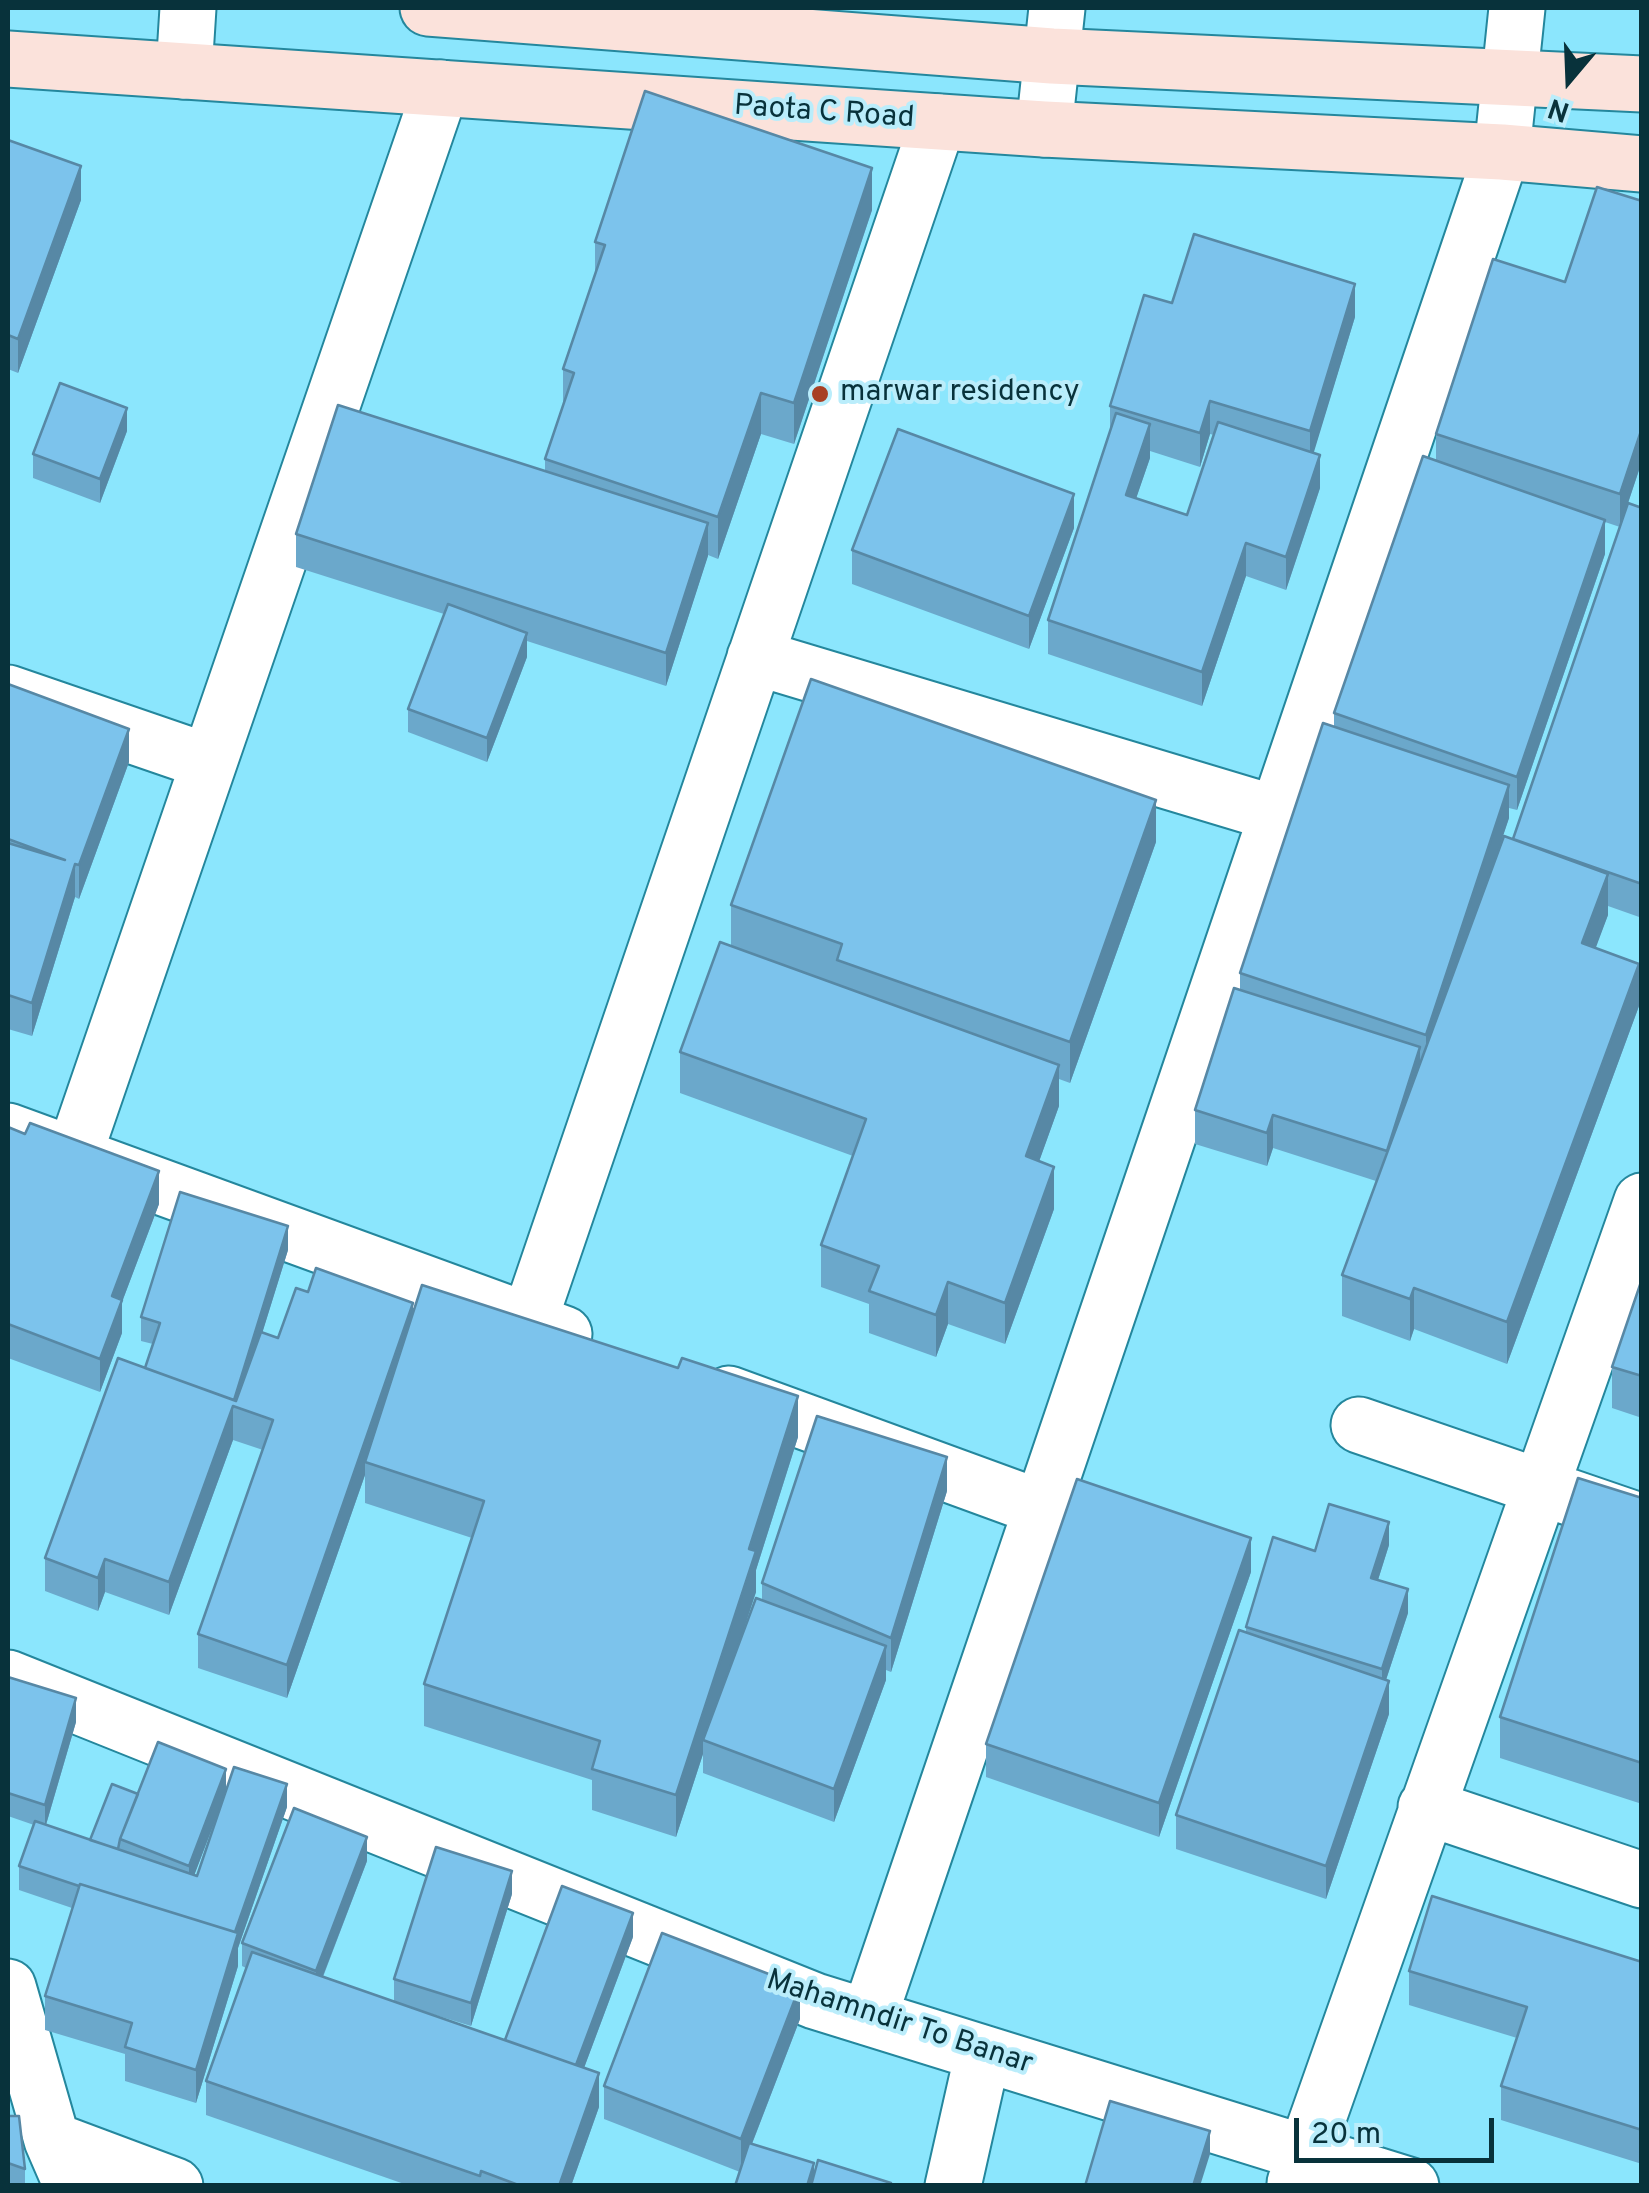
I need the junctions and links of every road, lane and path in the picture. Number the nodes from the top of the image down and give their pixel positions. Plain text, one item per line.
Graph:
1 (188, 8) edge
2 (428, 8) edge
3 (1517, 8) edge
4 (1054, 32) edge
5 (8, 60) edge
6 (184, 71) junction
7 (1510, 76) junction
8 (1642, 84) edge
9 (441, 88) junction
10 (938, 122) junction
11 (1044, 129) junction
12 (1502, 152) junction
13 (1642, 164) edge
14 (756, 657) junction
15 (8, 692) edge
16 (209, 762) junction
17 (1277, 814) junction
18 (8, 1131) edge
19 (74, 1155) junction
20 (1642, 1201) edge
21 (529, 1321) junction
22 (602, 1348) edge
23 (675, 1374) edge
24 (1359, 1425) dead end
25 (1539, 1489) junction
26 (1041, 1508) junction
27 (1642, 1522) edge
28 (8, 1678) edge
29 (1426, 1807) junction
30 (1642, 1880) edge
31 (8, 1987) edge
32 (869, 2017) junction
33 (983, 2052) junction
34 (44, 2136) edge
35 (1299, 2168) edge
36 (176, 2186) edge
37 (952, 2186) edge
38 (1411, 2186) edge

1 - 6 street
2 - 4 street
3 - 7 street
4 - 7 street
4 - 11 street
5 - 6 street, Paota C Road
6 - 9 street, Paota C Road
7 - 8 street
7 - 12 street
9 - 10 street, Paota C Road
9 - 16 street
10 - 11 street, Paota C Road
10 - 14 street
11 - 12 street, Paota C Road
12 - 13 street, Paota C Road
12 - 17 street
14 - 17 street
14 - 21 street
15 - 16 street
16 - 19 street
17 - 26 street
18 - 19 street
19 - 21 street
20 - 25 street
21 - 22 street
23 - 26 street
24 - 25 street
25 - 27 street
25 - 29 street
26 - 32 street
28 - 32 street, Mahamndir To Banar
29 - 30 street
29 - 35 street
31 - 34 street
32 - 33 street, Mahamndir To Banar
33 - 35 street, Mahamndir To Banar
33 - 37 street
34 - 36 street
35 - 38 street, Mahamndir To Banar

